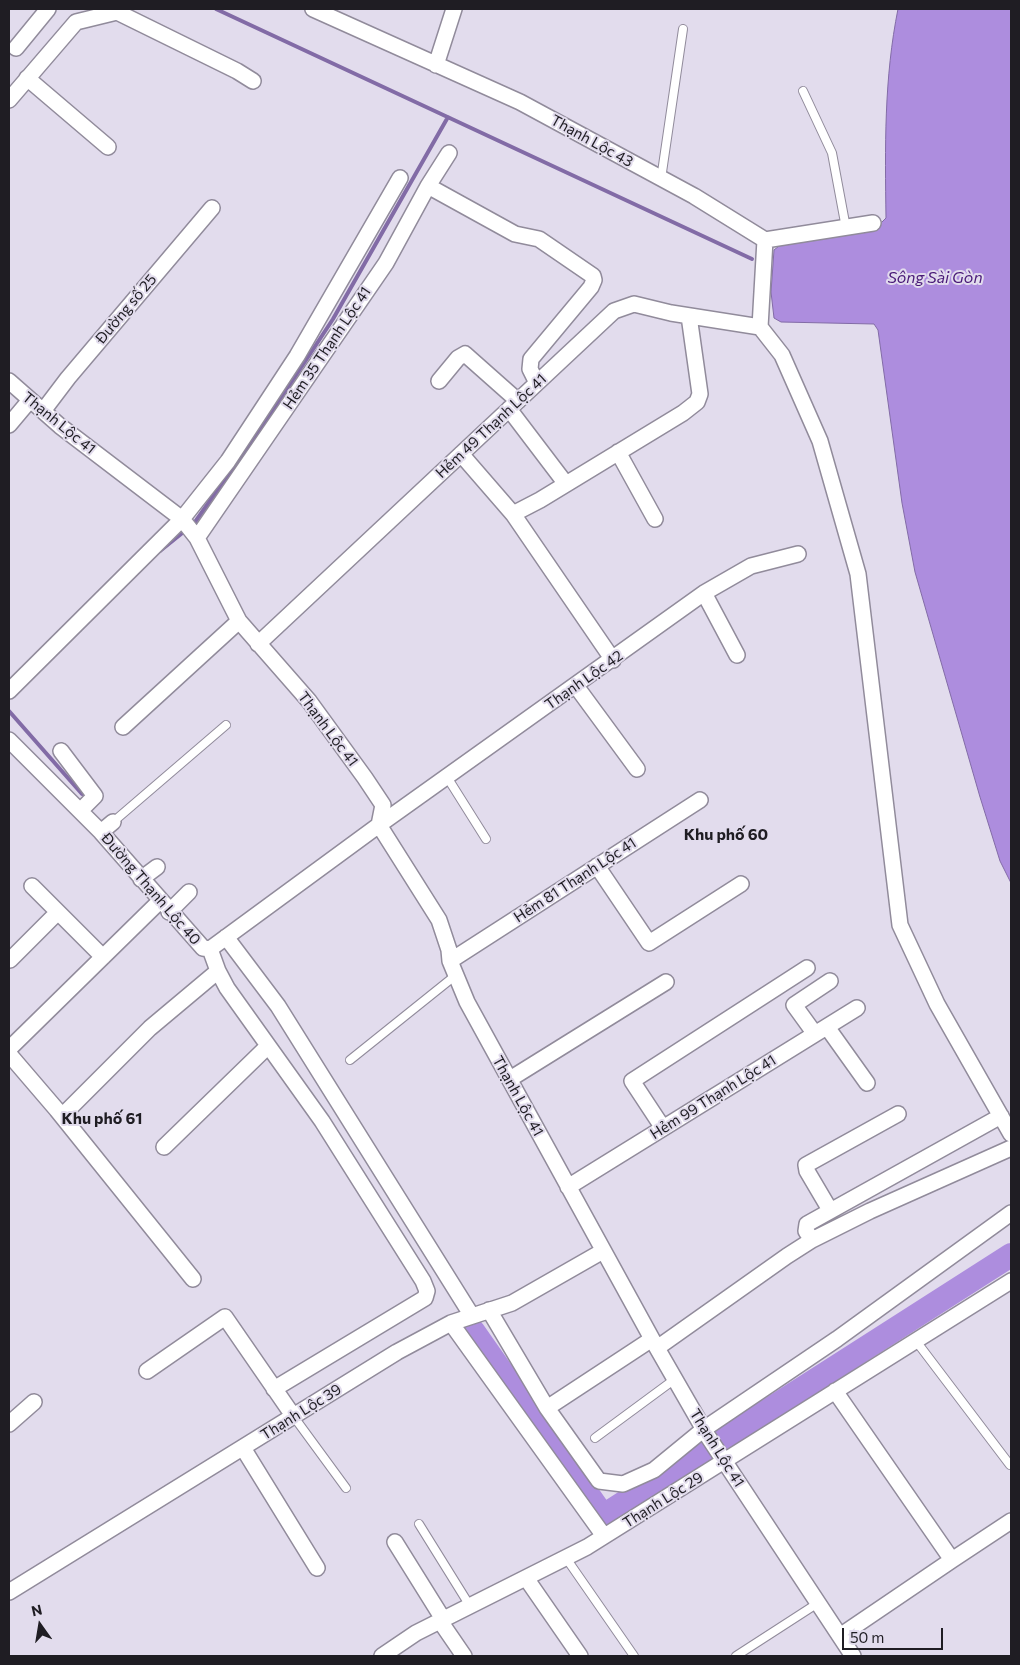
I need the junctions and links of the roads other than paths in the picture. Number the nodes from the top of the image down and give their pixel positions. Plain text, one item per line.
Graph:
1 (48, 9) edge
2 (312, 9) edge
3 (454, 9) edge
4 (343, 15) edge
5 (683, 29) dead end
6 (16, 48) dead end
7 (436, 64) junction
8 (27, 78) junction
9 (253, 81) dead end
10 (803, 90) dead end
11 (9, 100) edge
12 (108, 147) dead end
13 (449, 153) dead end
14 (400, 178) dead end
15 (661, 179) junction
16 (428, 186) junction
17 (212, 208) dead end
18 (873, 223) dead end
19 (846, 228) junction
20 (765, 240) junction
21 (689, 316) junction
22 (760, 327) junction
23 (9, 381) edge
24 (440, 381) dead end
25 (537, 383) junction
26 (30, 400) junction
27 (514, 405) junction
28 (43, 411) junction
29 (9, 425) edge
30 (618, 452) junction
31 (461, 454) junction
32 (566, 484) junction
33 (513, 514) junction
34 (182, 519) junction
35 (655, 519) dead end
36 (197, 538) junction
37 (798, 554) dead end
38 (704, 593) junction
39 (239, 621) junction
40 (258, 644) junction
41 (737, 655) dead end
42 (613, 660) junction
43 (576, 686) junction
44 (9, 691) edge
45 (226, 725) dead end
46 (123, 727) dead end
47 (9, 740) edge
48 (61, 751) dead end
49 (637, 769) dead end
50 (447, 777) junction
51 (700, 800) dead end
52 (80, 811) junction
53 (112, 822) joint
54 (380, 825) junction
55 (101, 832) junction
56 (486, 839) dead end
57 (597, 866) junction
58 (157, 867) dead end
59 (141, 879) junction
60 (741, 884) dead end
61 (32, 886) dead end
62 (189, 892) dead end
63 (165, 907) junction
64 (58, 912) junction
65 (226, 936) junction
66 (210, 948) junction
67 (103, 957) junction
68 (10, 960) edge
69 (453, 968) junction
70 (807, 968) dead end
71 (218, 971) junction
72 (830, 981) dead end
73 (666, 982) dead end
74 (857, 1008) dead end
75 (821, 1030) junction
76 (268, 1046) junction
77 (9, 1049) edge
78 (9, 1054) edge
79 (350, 1060) dead end
80 (510, 1079) junction
81 (867, 1083) dead end
82 (898, 1114) dead end
83 (62, 1116) junction
84 (1001, 1116) junction
85 (663, 1128) junction
86 (1011, 1134) edge
87 (164, 1147) dead end
88 (1011, 1148) edge
89 (568, 1187) junction
90 (830, 1210) junction
91 (1011, 1213) edge
92 (812, 1240) junction
93 (604, 1250) junction
94 (193, 1279) dead end
95 (1011, 1280) edge
96 (489, 1310) junction
97 (472, 1316) junction
98 (451, 1323) junction
99 (916, 1341) junction
100 (655, 1343) junction
101 (147, 1371) dead end
102 (675, 1379) junction
103 (274, 1389) junction
104 (835, 1391) junction
105 (34, 1402) dead end
106 (548, 1408) junction
107 (294, 1417) junction
108 (9, 1424) edge
109 (706, 1432) junction
110 (595, 1438) dead end
111 (243, 1448) junction
112 (724, 1461) junction
113 (1010, 1466) dead end
114 (346, 1488) dead end
115 (1011, 1521) edge
116 (419, 1524) dead end
117 (604, 1536) junction
118 (395, 1542) dead end
119 (566, 1558) junction
120 (952, 1560) junction
121 (317, 1568) dead end
122 (526, 1578) junction
123 (9, 1592) edge
124 (818, 1603) junction
125 (470, 1606) junction
126 (441, 1620) junction
127 (840, 1636) junction
128 (382, 1656) edge
129 (464, 1656) edge
130 (580, 1656) edge
131 (634, 1656) edge
132 (736, 1656) edge
133 (853, 1656) edge

1 - 6 street
2 - 4 street, Thạnh Lộc 43
3 - 7 street
4 - 7 street, Thạnh Lộc 43
5 - 15 lane
7 - 15 street, Thạnh Lộc 43
8 - 9 street
8 - 11 street
8 - 12 street
10 - 19 lane
13 - 16 street, Hẻm 35 Thạnh Lộc 41
14 - 34 street
15 - 20 street, Thạnh Lộc 43
16 - 25 street
16 - 36 street, Hẻm 35 Thạnh Lộc 41
17 - 28 street, Đường số 25
18 - 19 street
19 - 20 street
20 - 22 street
21 - 22 street, Hẻm 49 Thạnh Lộc 41
21 - 25 street, Hẻm 49 Thạnh Lộc 41
21 - 30 street
22 - 84 street
23 - 26 street, Thạnh Lộc 41
24 - 27 street
25 - 27 street, Hẻm 49 Thạnh Lộc 41
26 - 28 street, Thạnh Lộc 41
26 - 29 street
27 - 31 street, Hẻm 49 Thạnh Lộc 41
27 - 32 street
28 - 34 street, Thạnh Lộc 41
30 - 32 street
30 - 35 street
31 - 33 street
31 - 40 street, Hẻm 49 Thạnh Lộc 41
32 - 33 street
33 - 42 street
34 - 36 street, Thạnh Lộc 41
34 - 44 street
36 - 39 street, Thạnh Lộc 41
37 - 38 street, Thạnh Lộc 42
38 - 41 street
38 - 42 street, Thạnh Lộc 42
39 - 40 street, Thạnh Lộc 41
39 - 46 street
40 - 54 street, Thạnh Lộc 41
42 - 43 street, Thạnh Lộc 42
43 - 49 street
43 - 50 street, Thạnh Lộc 42
45 - 53 lane
47 - 52 street, Đường Thạnh Lộc 40
48 - 52 street
50 - 54 street, Thạnh Lộc 42
50 - 56 lane
51 - 57 street, Hẻm 81 Thạnh Lộc 41
52 - 55 street, Đường Thạnh Lộc 40
53 - 55 street
54 - 65 street, Đường Thạnh Lộc 40
54 - 69 street, Thạnh Lộc 41
55 - 59 street, Đường Thạnh Lộc 40
57 - 60 street
57 - 69 street, Hẻm 81 Thạnh Lộc 41
58 - 59 street
59 - 63 street, Đường Thạnh Lộc 40
61 - 64 street
62 - 63 street
63 - 66 street, Đường Thạnh Lộc 40
63 - 67 street
64 - 67 street
64 - 68 street
65 - 66 street, Đường Thạnh Lộc 40
65 - 97 street
66 - 71 street
67 - 77 street
69 - 79 lane
69 - 80 street, Thạnh Lộc 41
70 - 85 street
71 - 76 street
71 - 83 street
72 - 75 street
73 - 80 street
74 - 75 street, Hẻm 99 Thạnh Lộc 41
75 - 81 street
75 - 85 street, Hẻm 99 Thạnh Lộc 41
76 - 87 street
76 - 103 street
78 - 83 street
80 - 89 street, Thạnh Lộc 41
82 - 90 street
83 - 94 street
84 - 86 street
84 - 90 street
85 - 89 street, Hẻm 99 Thạnh Lộc 41
88 - 92 street
89 - 93 street, Thạnh Lộc 41
90 - 92 street
91 - 109 street
92 - 100 street
93 - 96 street, Thạnh Lộc 39
93 - 100 street, Thạnh Lộc 41
95 - 99 street, Thạnh Lộc 29
96 - 97 street, Thạnh Lộc 39
96 - 106 street
97 - 98 street, Thạnh Lộc 39
98 - 107 street, Thạnh Lộc 39
98 - 117 street
99 - 104 street, Thạnh Lộc 29
99 - 113 lane
100 - 102 street, Thạnh Lộc 41
100 - 106 street
101 - 103 street
102 - 109 street, Thạnh Lộc 41
102 - 110 lane
103 - 107 street
104 - 112 street, Thạnh Lộc 29
104 - 120 street
105 - 108 street
106 - 109 street
107 - 111 street, Thạnh Lộc 39
107 - 114 lane
109 - 112 street, Thạnh Lộc 41
111 - 121 street
111 - 123 street, Thạnh Lộc 39
112 - 117 street, Thạnh Lộc 29
112 - 124 street, Thạnh Lộc 41
115 - 120 street
116 - 125 lane
117 - 119 street, Thạnh Lộc 29
118 - 126 street
119 - 122 street, Thạnh Lộc 29
119 - 131 lane
120 - 127 street
122 - 125 street, Thạnh Lộc 29
122 - 130 street
124 - 127 street, Thạnh Lộc 41
124 - 132 lane
125 - 126 street, Thạnh Lộc 29
126 - 128 street, Thạnh Lộc 29
126 - 129 street
127 - 133 street, Thạnh Lộc 41

